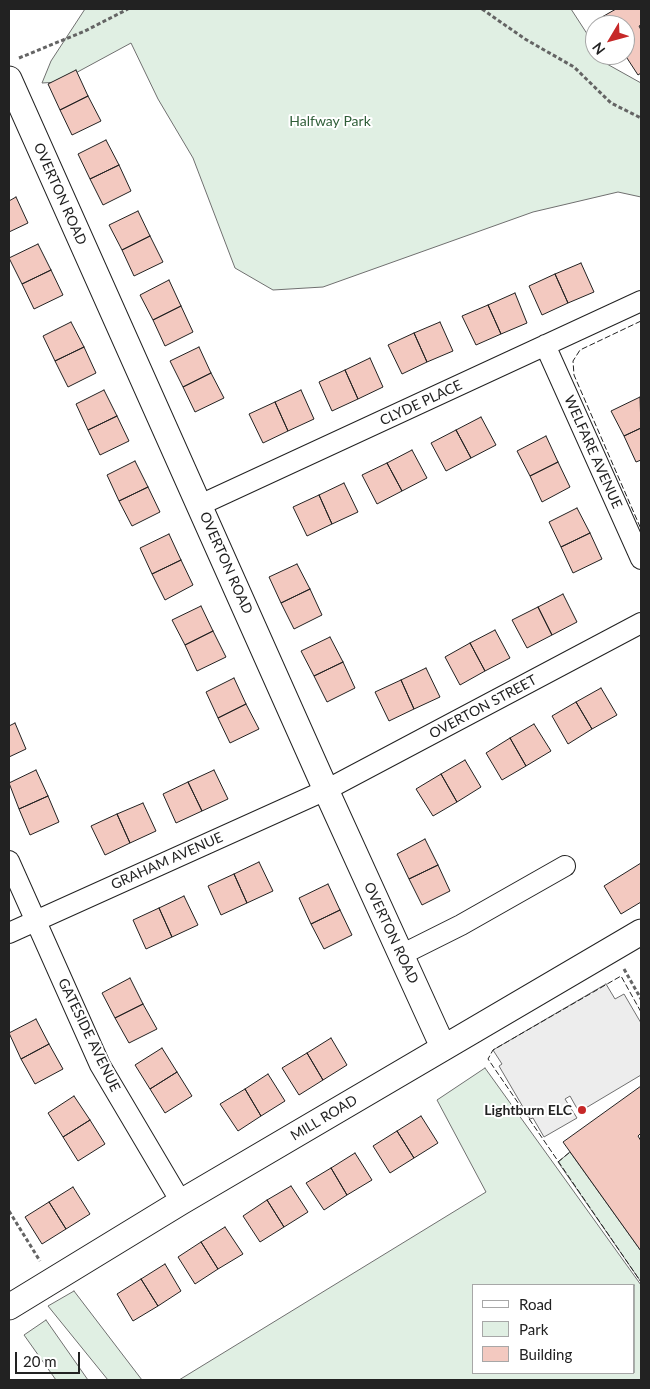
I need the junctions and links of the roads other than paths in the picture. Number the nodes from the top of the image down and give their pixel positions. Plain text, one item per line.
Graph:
1 (13, 69) edge
2 (641, 300) edge
3 (546, 345) junction
4 (200, 505) junction
5 (641, 559) edge
6 (641, 624) edge
7 (326, 790) junction
8 (9, 861) edge
9 (565, 866) dead end
10 (35, 921) junction
11 (641, 932) edge
12 (9, 933) edge
13 (401, 954) junction
14 (443, 1047) junction
15 (181, 1202) junction
16 (9, 1307) edge

1 - 4 street, OVERTON ROAD
2 - 3 street, CLYDE PLACE
3 - 4 street, CLYDE PLACE
3 - 5 street, WELFARE AVENUE
4 - 7 street, OVERTON ROAD
6 - 7 street, OVERTON STREET
7 - 10 street, GRAHAM AVENUE
7 - 13 street, OVERTON ROAD
8 - 10 street, GATESIDE AVENUE
9 - 13 street
10 - 12 street, GRAHAM AVENUE
10 - 15 street, GATESIDE AVENUE
11 - 14 street, MILL ROAD
13 - 14 street, OVERTON ROAD
14 - 15 street, MILL ROAD
15 - 16 street, MILL ROAD

